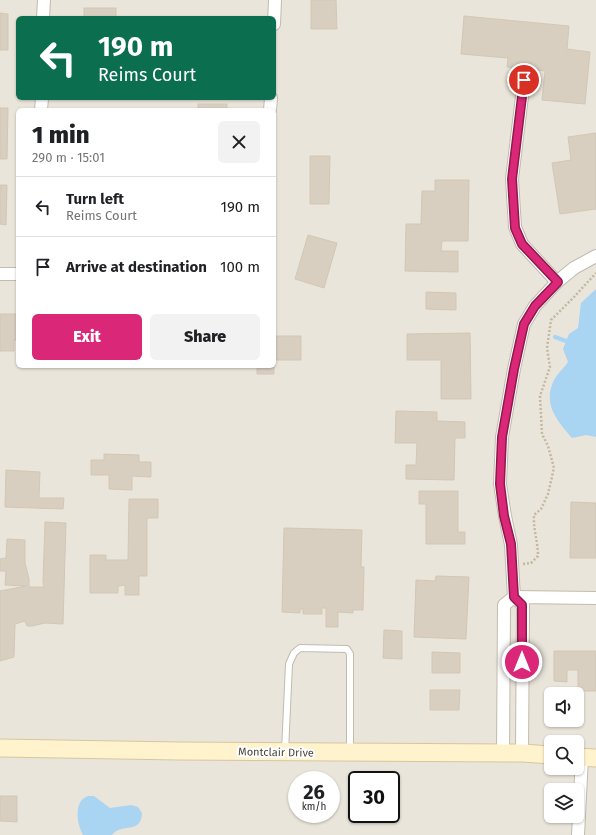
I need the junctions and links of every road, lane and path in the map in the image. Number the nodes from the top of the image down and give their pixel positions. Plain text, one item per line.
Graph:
1 (44, 0) edge
2 (275, 0) edge
3 (43, 16) edge
4 (274, 16) edge
5 (524, 80) dead end
6 (596, 256) edge
7 (596, 273) edge
8 (0, 274) edge
9 (16, 274) edge
10 (558, 282) junction
11 (512, 565) junction
12 (596, 598) edge
13 (518, 601) junction
14 (0, 748) edge
15 (285, 752) junction
16 (350, 753) junction
17 (503, 753) junction
18 (522, 753) junction
19 (544, 755) edge
20 (585, 758) edge
21 (578, 835) edge

1 - 3 street
2 - 4 street
5 - 10 street
6 - 10 street
7 - 11 path
8 - 9 street
10 - 11 street
11 - 13 street
12 - 13 street
13 - 17 street
13 - 18 street
14 - 15 street, Montclair Drive
15 - 16 street, Montclair Drive
15 - 16 lane
16 - 17 street, Montclair Drive
17 - 18 street, Montclair Drive
18 - 19 street, Montclair Drive
20 - 21 street

